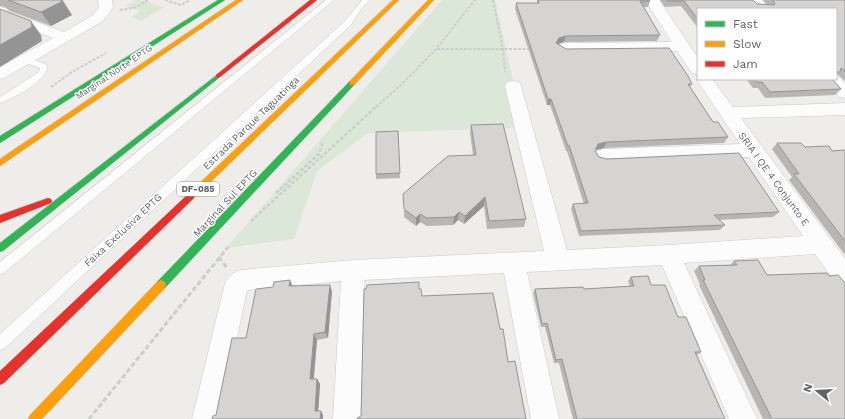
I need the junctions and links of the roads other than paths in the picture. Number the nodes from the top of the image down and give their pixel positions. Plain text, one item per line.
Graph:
1 (222, 0) edge
2 (240, 0) edge
3 (314, 0) edge
4 (330, 0) edge
5 (366, 0) edge
6 (396, 0) edge
7 (431, 0) edge
8 (652, 0) edge
9 (754, 0) edge
10 (104, 7) edge
11 (762, 8) edge
12 (1, 15) edge
13 (65, 37) junction
14 (682, 46) junction
15 (564, 48) edge
16 (24, 59) junction
17 (697, 68) edge
18 (0, 74) edge
19 (705, 80) edge
20 (832, 80) edge
21 (513, 86) dead end
22 (845, 93) edge
23 (0, 100) edge
24 (845, 109) edge
25 (727, 113) junction
26 (0, 140) edge
27 (753, 150) junction
28 (604, 156) dead end
29 (0, 163) edge
30 (74, 190) junction
31 (0, 219) edge
32 (821, 244) junction
33 (0, 248) edge
34 (669, 255) junction
35 (558, 260) junction
36 (514, 263) junction
37 (0, 269) edge
38 (353, 270) junction
39 (845, 278) edge
40 (0, 343) edge
41 (0, 379) edge
42 (34, 419) edge
43 (206, 419) edge
44 (347, 419) edge
45 (545, 419) edge
46 (743, 419) edge

1 - 26 main road, Marginal Norte EPTG
2 - 29 main road, Marginal Norte EPTG
3 - 30 main road
4 - 37 lane
5 - 40 lane, Faixa Exclusiva EPTG
6 - 41 main road, Estrada Parque Taguatinga / DF-085
7 - 42 main road, Marginal Sul EPTG
8 - 14 street
9 - 11 street
10 - 13 street
12 - 13 street
13 - 16 street
14 - 15 street
14 - 17 street
16 - 18 street
16 - 23 lane
19 - 25 street, SRIA I QE 4 Conjunto E
20 - 22 street
21 - 35 street
24 - 25 street
25 - 27 street, SRIA I QE 4 Conjunto E
27 - 28 street
27 - 32 street, SRIA I QE 4 Conjunto E
30 - 31 main road
30 - 33 main road
32 - 34 street
32 - 39 street, SRIA I QE 4 Conjunto E
34 - 35 street
34 - 46 street
35 - 36 street
36 - 38 street
36 - 45 street
38 - 43 street
38 - 44 street

